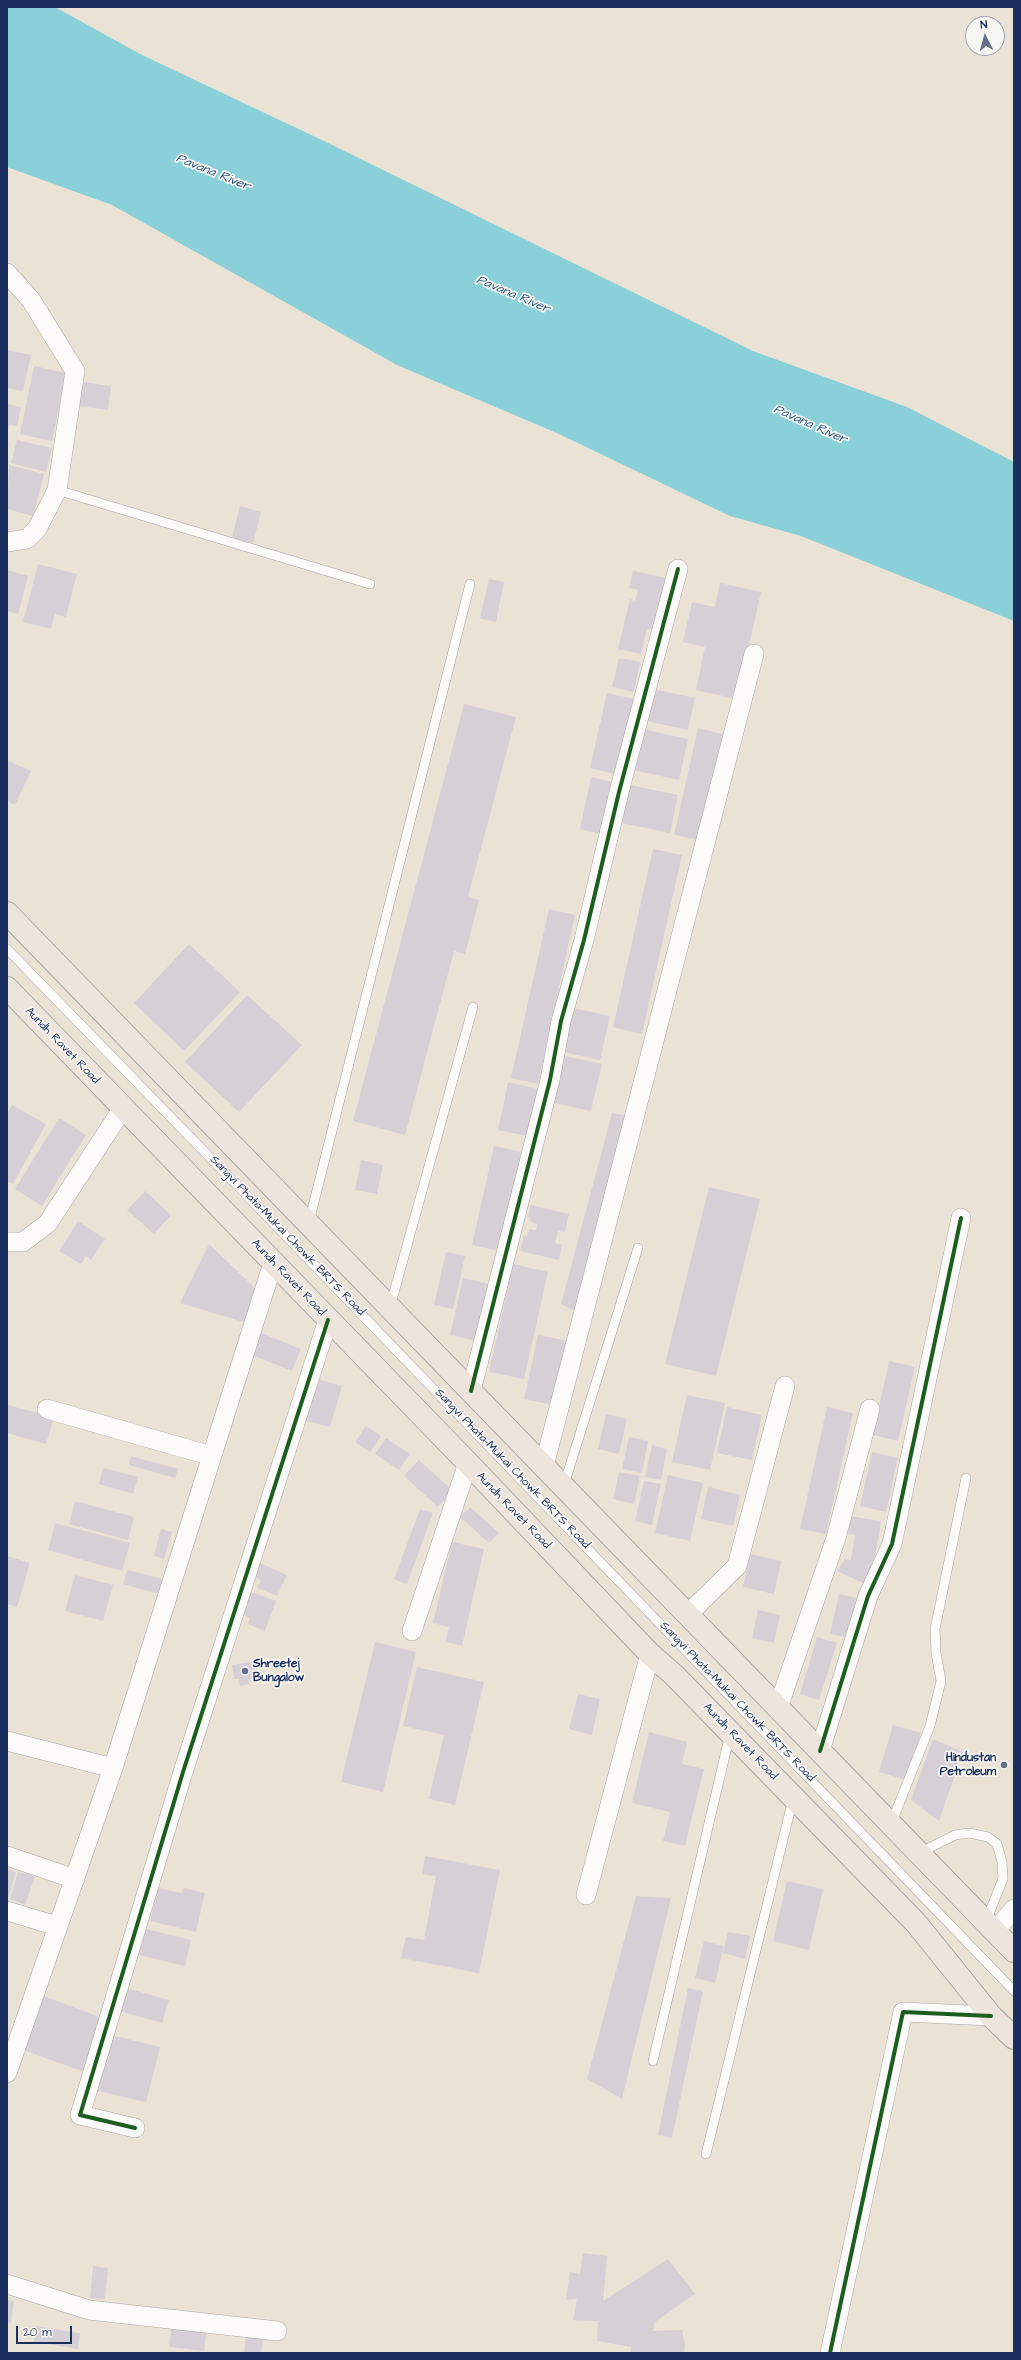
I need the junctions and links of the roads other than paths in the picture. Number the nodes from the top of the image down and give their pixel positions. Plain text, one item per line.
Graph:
1 (7, 273) edge
2 (57, 490) junction
3 (7, 542) edge
4 (678, 569) dead end
5 (370, 584) dead end
6 (470, 584) dead end
7 (754, 654) dead end
8 (7, 912) edge
9 (7, 950) edge
10 (7, 988) edge
11 (473, 1007) dead end
12 (123, 1108) junction
13 (962, 1218) dead end
14 (309, 1224) junction
15 (7, 1242) edge
16 (638, 1248) dead end
17 (273, 1263) junction
18 (390, 1307) junction
19 (328, 1320) junction
20 (785, 1386) dead end
21 (471, 1391) junction
22 (47, 1409) dead end
23 (870, 1409) dead end
24 (212, 1456) junction
25 (468, 1463) junction
26 (544, 1466) junction
27 (966, 1478) dead end
28 (563, 1486) junction
29 (688, 1614) junction
30 (412, 1631) dead end
31 (650, 1654) junction
32 (778, 1708) junction
33 (730, 1733) junction
34 (7, 1741) edge
35 (820, 1751) junction
36 (113, 1768) junction
37 (793, 1798) junction
38 (891, 1824) junction
39 (919, 1853) junction
40 (7, 1856) edge
41 (75, 1878) junction
42 (586, 1895) dead end
43 (1014, 1909) edge
44 (7, 1911) edge
45 (57, 1926) junction
46 (990, 1927) junction
47 (1014, 1951) edge
48 (1014, 1991) edge
49 (991, 2016) junction
50 (1014, 2038) edge
51 (653, 2061) dead end
52 (7, 2073) edge
53 (136, 2128) dead end
54 (706, 2154) dead end
55 (7, 2284) edge
56 (277, 2331) dead end
57 (830, 2353) edge

1 - 2 street
2 - 3 street
2 - 5 lane
4 - 21 street
6 - 14 lane
7 - 26 street
8 - 14 main road
9 - 48 lane, Sangvi Phata-Mukai Chowk BRTS Road
10 - 12 main road, Aundh Ravet Road
11 - 18 lane
12 - 15 street
12 - 17 main road, Aundh Ravet Road
13 - 35 street
14 - 18 main road
16 - 28 lane
17 - 19 main road, Aundh Ravet Road
17 - 24 street
18 - 21 main road
19 - 25 main road, Aundh Ravet Road
19 - 53 street
20 - 29 street
21 - 26 main road
22 - 24 street
23 - 32 street
24 - 36 street
25 - 30 street
25 - 31 main road, Aundh Ravet Road
26 - 28 main road
27 - 38 lane
28 - 29 main road
29 - 32 main road
31 - 33 main road, Aundh Ravet Road
31 - 42 street
32 - 35 main road
33 - 37 main road, Aundh Ravet Road
33 - 51 lane
34 - 36 street
35 - 38 main road
36 - 41 street
37 - 49 main road, Aundh Ravet Road
37 - 54 lane
38 - 39 main road
39 - 46 main road
39 - 46 lane
40 - 41 street
41 - 45 street
43 - 46 street
44 - 45 street
45 - 52 street
46 - 47 main road
49 - 50 main road, Aundh Ravet Road
49 - 57 street
55 - 56 street

